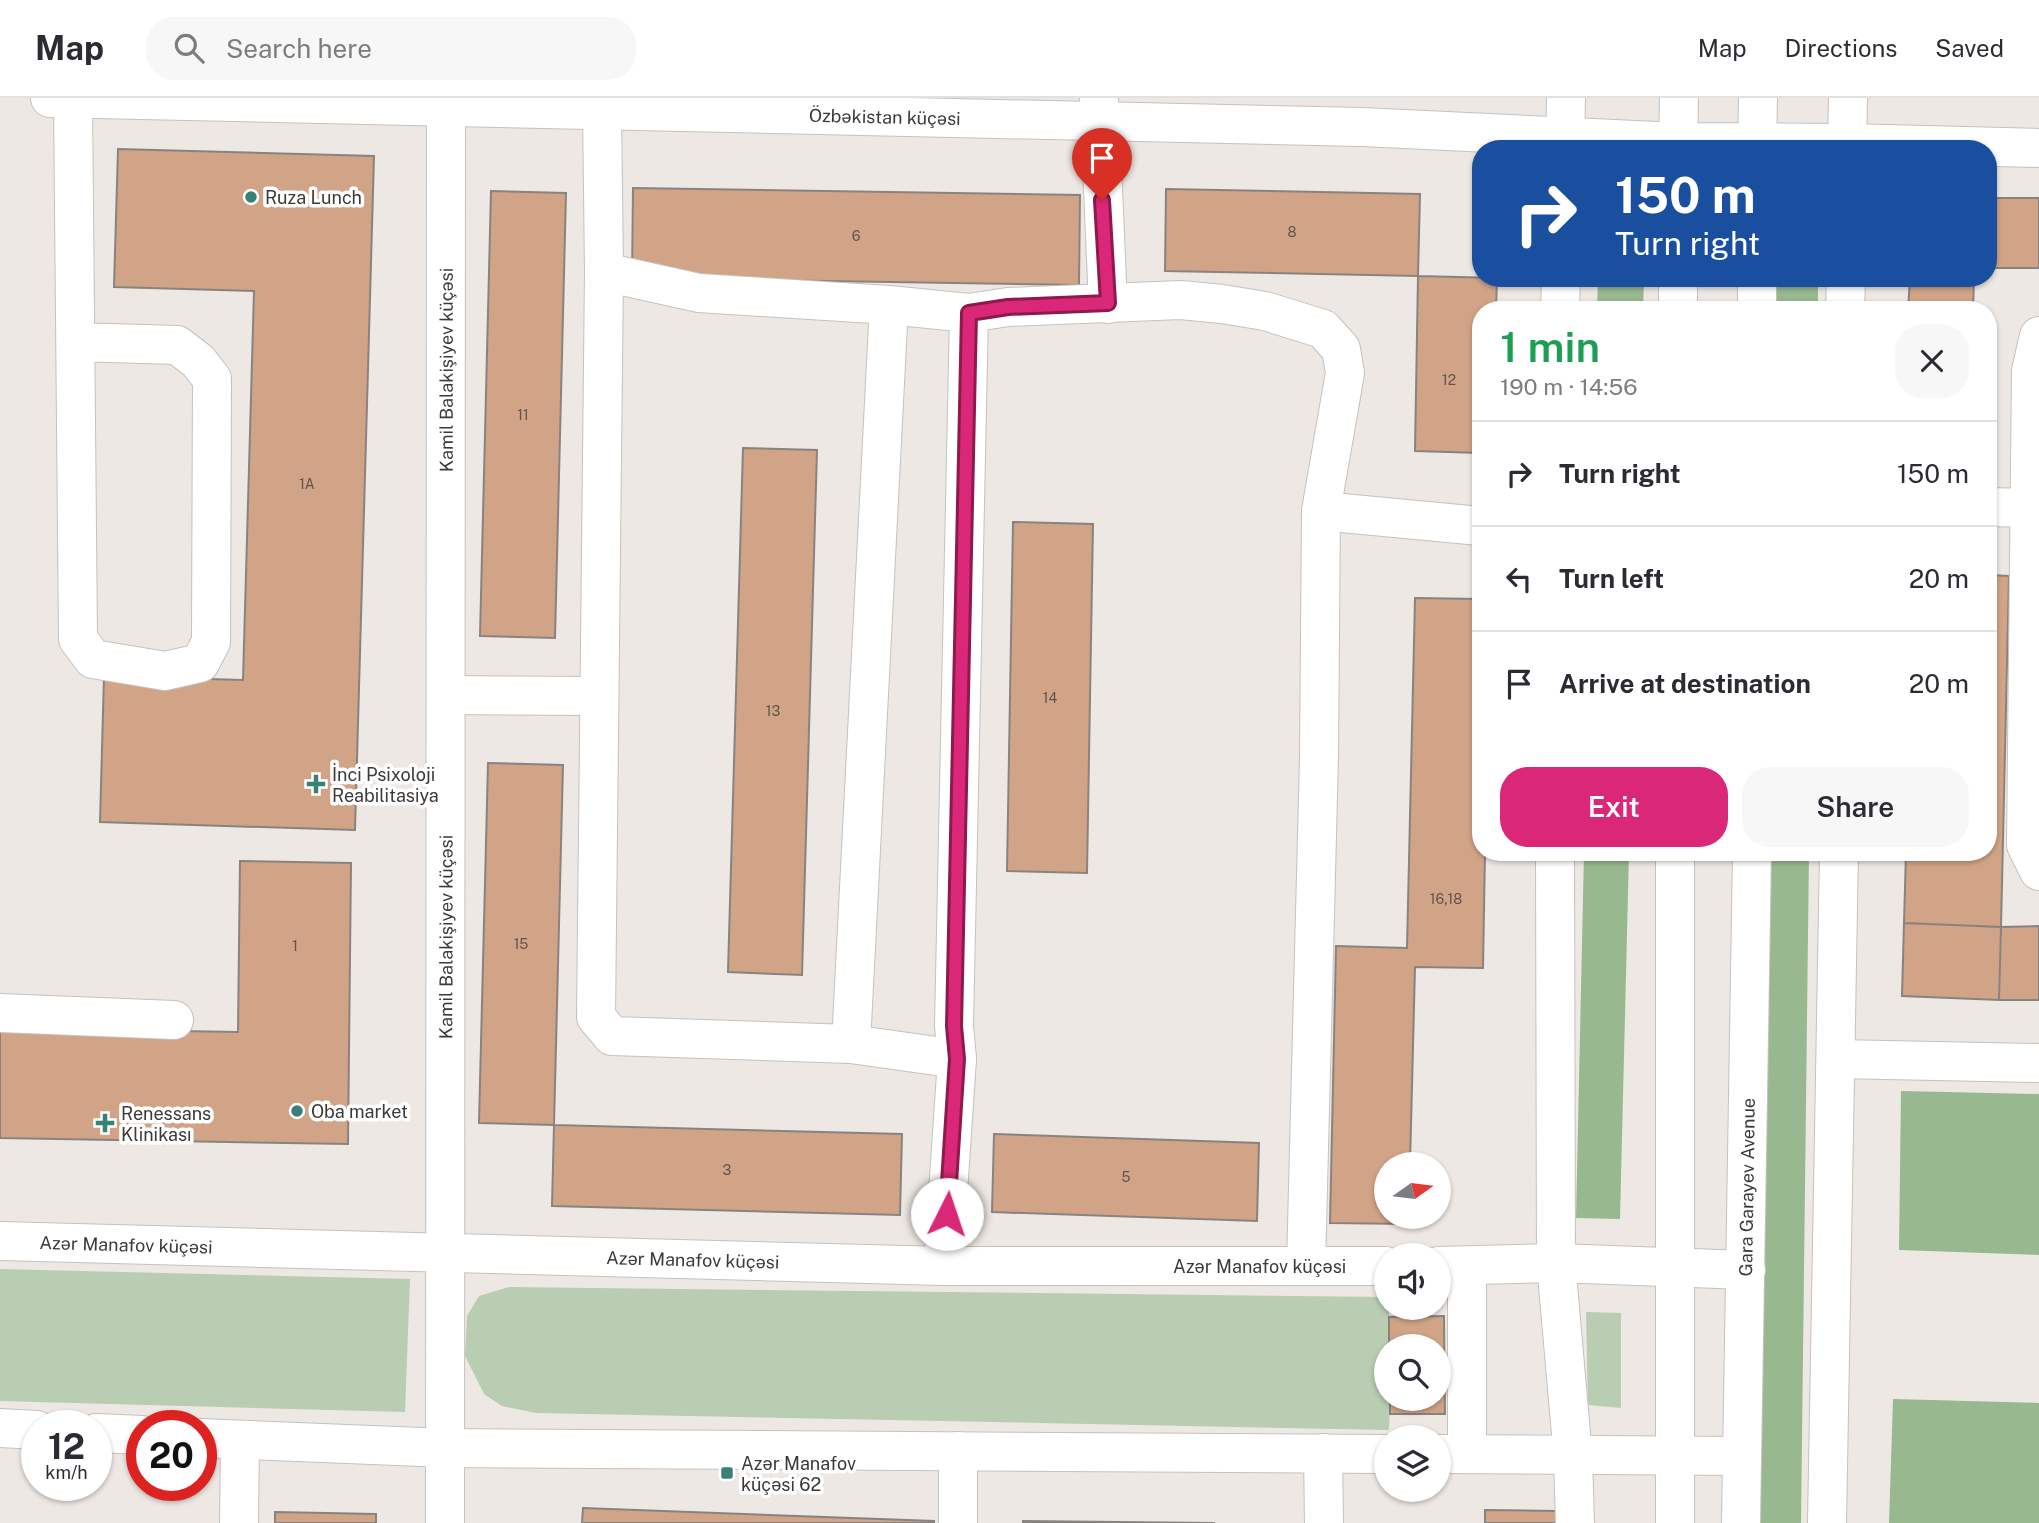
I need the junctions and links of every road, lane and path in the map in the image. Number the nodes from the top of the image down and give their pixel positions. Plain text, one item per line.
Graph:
1 (50, 98) edge
2 (1566, 98) edge
3 (1679, 98) edge
4 (1758, 98) edge
5 (1848, 98) edge
6 (73, 99) edge
7 (446, 102) edge
8 (602, 110) junction
9 (1099, 110) edge
10 (1538, 140) edge
11 (1565, 140) edge
12 (1678, 140) edge
13 (1757, 140) edge
14 (1847, 140) edge
15 (1997, 148) edge
16 (2039, 148) edge
17 (604, 272) junction
18 (1108, 303) junction
19 (889, 305) junction
20 (969, 313) junction
21 (2039, 336) edge
22 (76, 342) junction
23 (1997, 507) edge
24 (2031, 508) junction
25 (1321, 511) junction
26 (1472, 525) edge
27 (446, 695) junction
28 (598, 696) junction
29 (1555, 861) edge
30 (1675, 861) edge
31 (1752, 861) edge
32 (1839, 861) edge
33 (2039, 871) edge
34 (0, 1013) edge
35 (174, 1020) dead end
36 (851, 1044) junction
37 (957, 1059) junction
38 (1837, 1059) junction
39 (2039, 1063) edge
40 (0, 1241) edge
41 (445, 1252) junction
42 (1556, 1263) junction
43 (943, 1266) junction
44 (1306, 1266) junction
45 (1374, 1266) edge
46 (1453, 1266) edge
47 (1677, 1267) junction
48 (1746, 1270) junction
49 (0, 1428) edge
50 (21, 1429) edge
51 (217, 1439) edge
52 (240, 1440) junction
53 (446, 1448) junction
54 (958, 1451) junction
55 (1323, 1453) junction
56 (1374, 1454) edge
57 (1453, 1454) edge
58 (1742, 1455) junction
59 (1573, 1456) junction
60 (1675, 1456) junction
61 (239, 1523) edge
62 (445, 1523) edge
63 (958, 1523) edge
64 (1324, 1523) edge
65 (1575, 1523) edge
66 (1675, 1523) edge
67 (1741, 1523) edge
68 (1827, 1523) edge

1 - 6 street, Özbəkistan küçəsi
2 - 11 street
3 - 12 street
4 - 13 street
5 - 14 street
6 - 7 street, Özbəkistan küçəsi
6 - 22 street
7 - 8 street, Özbəkistan küçəsi
7 - 27 street, Kamil Balakişiyev küçəsi
8 - 9 street, Özbəkistan küçəsi
8 - 17 street
9 - 10 street, Özbəkistan küçəsi
9 - 18 street
15 - 16 street
17 - 19 street
17 - 28 street
18 - 20 street
18 - 25 street
19 - 20 street
19 - 36 street
20 - 37 street
21 - 24 street
22 - 22 street
23 - 24 street
24 - 33 street
25 - 26 street
25 - 44 street
27 - 28 street
27 - 41 street, Kamil Balakişiyev küçəsi
28 - 36 street
29 - 42 street
30 - 47 street
31 - 48 street, Gara Garayev Avenue
32 - 38 street
34 - 35 street
36 - 37 street
37 - 43 street
38 - 39 street
38 - 68 street
40 - 41 street, Azər Manafov küçəsi
41 - 43 street, Azər Manafov küçəsi
41 - 53 street, Kamil Balakişiyev küçəsi
42 - 46 street
42 - 47 street
42 - 59 street
43 - 44 street, Azər Manafov küçəsi
44 - 45 street, Azər Manafov küçəsi
46 - 57 street
47 - 48 street
47 - 60 street
48 - 58 street, Gara Garayev Avenue
49 - 50 street
51 - 52 street
52 - 53 street
52 - 61 street
53 - 54 street
53 - 62 street, Kamil Balakişiyev küçəsi
54 - 55 street
54 - 63 street
55 - 56 street
55 - 64 street
57 - 59 street
58 - 60 street
58 - 67 street, Gara Garayev Avenue
59 - 60 street
59 - 65 street
60 - 66 street

